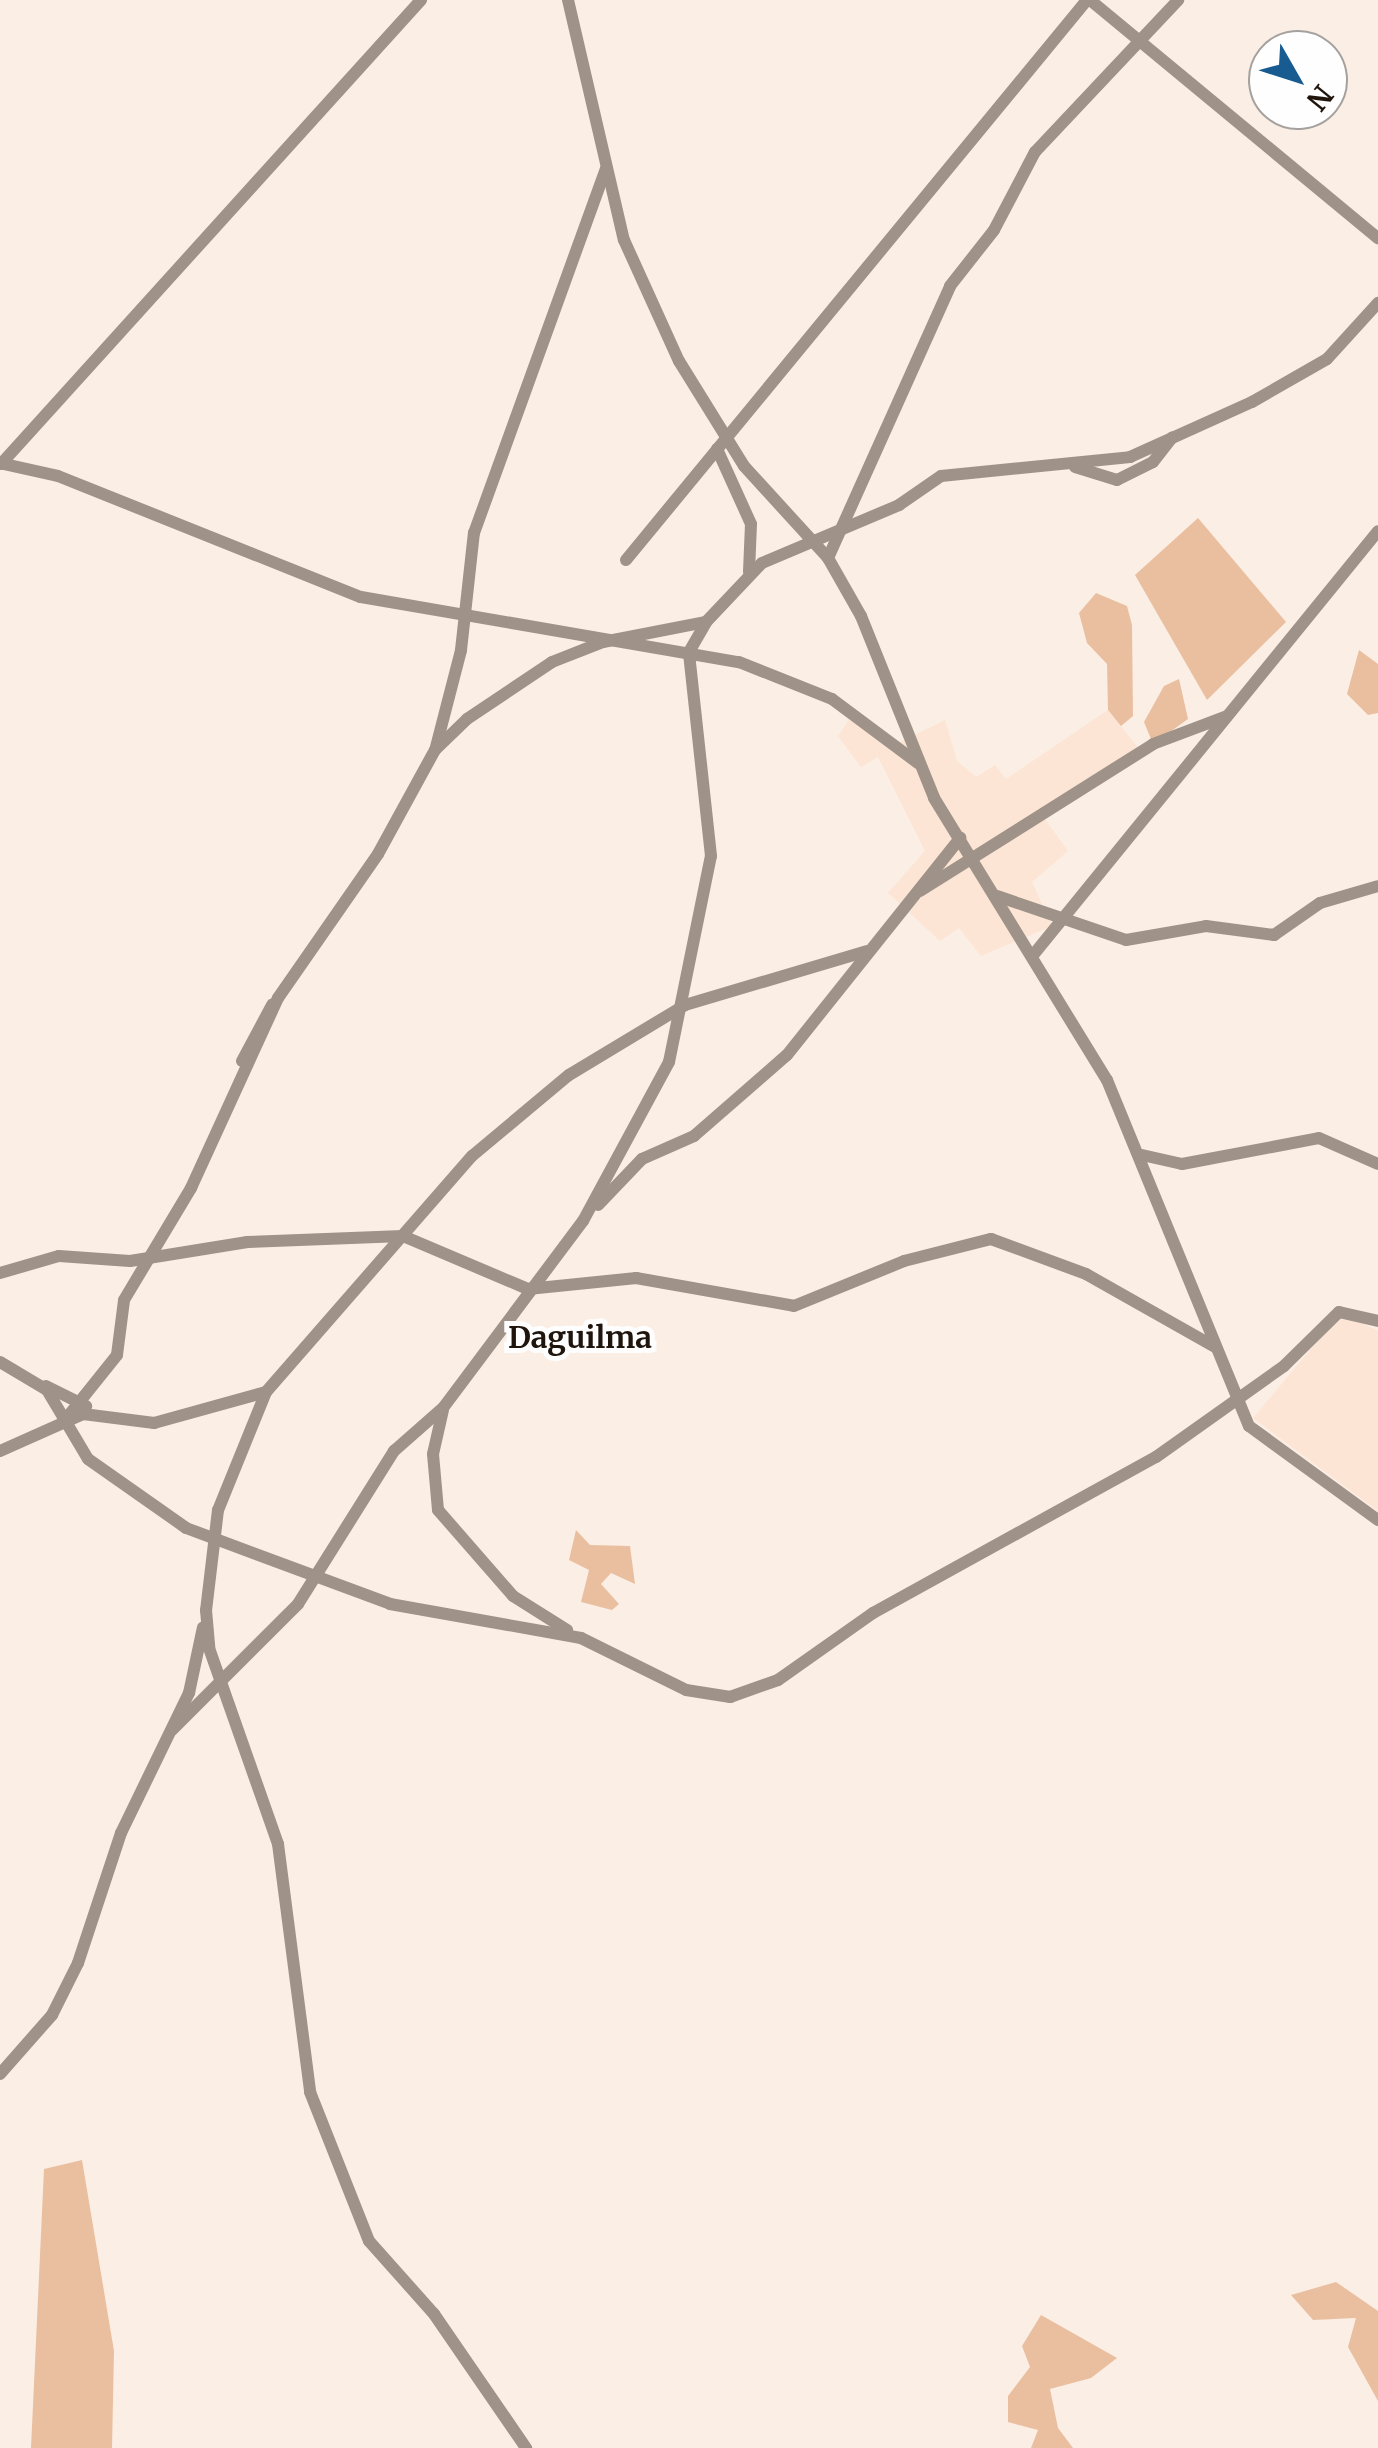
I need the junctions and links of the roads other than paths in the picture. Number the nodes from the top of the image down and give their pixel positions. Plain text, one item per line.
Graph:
1 (422, 0) edge
2 (568, 0) edge
3 (1088, 0) edge
4 (1178, 0) edge
5 (1139, 41) junction
6 (606, 168) junction
7 (1378, 238) edge
8 (1378, 303) edge
9 (1173, 436) junction
10 (722, 444) junction
11 (1, 464) edge
12 (1071, 466) junction
13 (835, 526) junction
14 (1378, 531) edge
15 (811, 538) junction
16 (828, 558) junction
17 (626, 560) dead end
18 (749, 572) junction
19 (460, 616) junction
20 (706, 622) junction
21 (603, 642) junction
22 (689, 652) junction
23 (1227, 716) junction
24 (435, 750) junction
25 (922, 767) junction
26 (960, 838) junction
27 (973, 859) junction
28 (1378, 886) edge
29 (997, 896) junction
30 (910, 897) junction
31 (1061, 920) junction
32 (867, 951) junction
33 (1034, 954) junction
34 (685, 1005) junction
35 (1140, 1153) junction
36 (1378, 1164) edge
37 (583, 1222) junction
38 (402, 1236) junction
39 (146, 1260) junction
40 (0, 1273) edge
41 (528, 1289) junction
42 (1378, 1321) edge
43 (1215, 1348) junction
44 (0, 1362) edge
45 (40, 1382) junction
46 (266, 1392) junction
47 (1236, 1400) junction
48 (82, 1405) junction
49 (443, 1408) junction
50 (106, 1415) junction
51 (65, 1420) junction
52 (0, 1451) edge
53 (1378, 1520) edge
54 (212, 1536) junction
55 (312, 1576) junction
56 (206, 1610) junction
57 (581, 1638) junction
58 (224, 1688) junction
59 (172, 1730) junction
60 (0, 2074) edge
61 (526, 2448) edge

1 - 11 street
2 - 6 street
3 - 5 street
3 - 10 street
4 - 5 street
5 - 7 street
5 - 13 street
6 - 10 street
6 - 19 street
8 - 9 street
9 - 12 street
9 - 12 street
10 - 15 street
10 - 17 street
10 - 18 street
11 - 19 street
12 - 13 street
13 - 15 street
13 - 16 street
14 - 23 street
15 - 16 street
15 - 18 street
16 - 25 street
18 - 20 street
19 - 21 street
19 - 24 street
20 - 21 street
20 - 22 street
21 - 22 street
21 - 24 street
22 - 25 street
22 - 34 street
23 - 27 street
23 - 31 street
24 - 39 street
25 - 26 street
26 - 27 street
26 - 30 street
27 - 29 street
27 - 30 street
28 - 31 street
29 - 31 street
29 - 33 street
30 - 32 street
31 - 33 street
32 - 34 street
32 - 37 street
33 - 35 street
34 - 37 street
34 - 38 street
35 - 36 street
35 - 43 street
37 - 41 street
38 - 39 street
38 - 41 street
38 - 46 street
39 - 40 street
39 - 48 street
41 - 43 street
41 - 49 street
42 - 47 street
43 - 47 street
44 - 45 street
45 - 48 street
45 - 51 street
46 - 50 street
46 - 54 street
47 - 53 street
47 - 57 street
48 - 50 street
48 - 51 street
49 - 55 street
49 - 57 street
50 - 51 street
51 - 52 street
51 - 54 street
54 - 55 street
54 - 56 street
55 - 57 street
55 - 58 street
56 - 58 street
56 - 59 street
58 - 59 street
58 - 61 street
59 - 60 street

